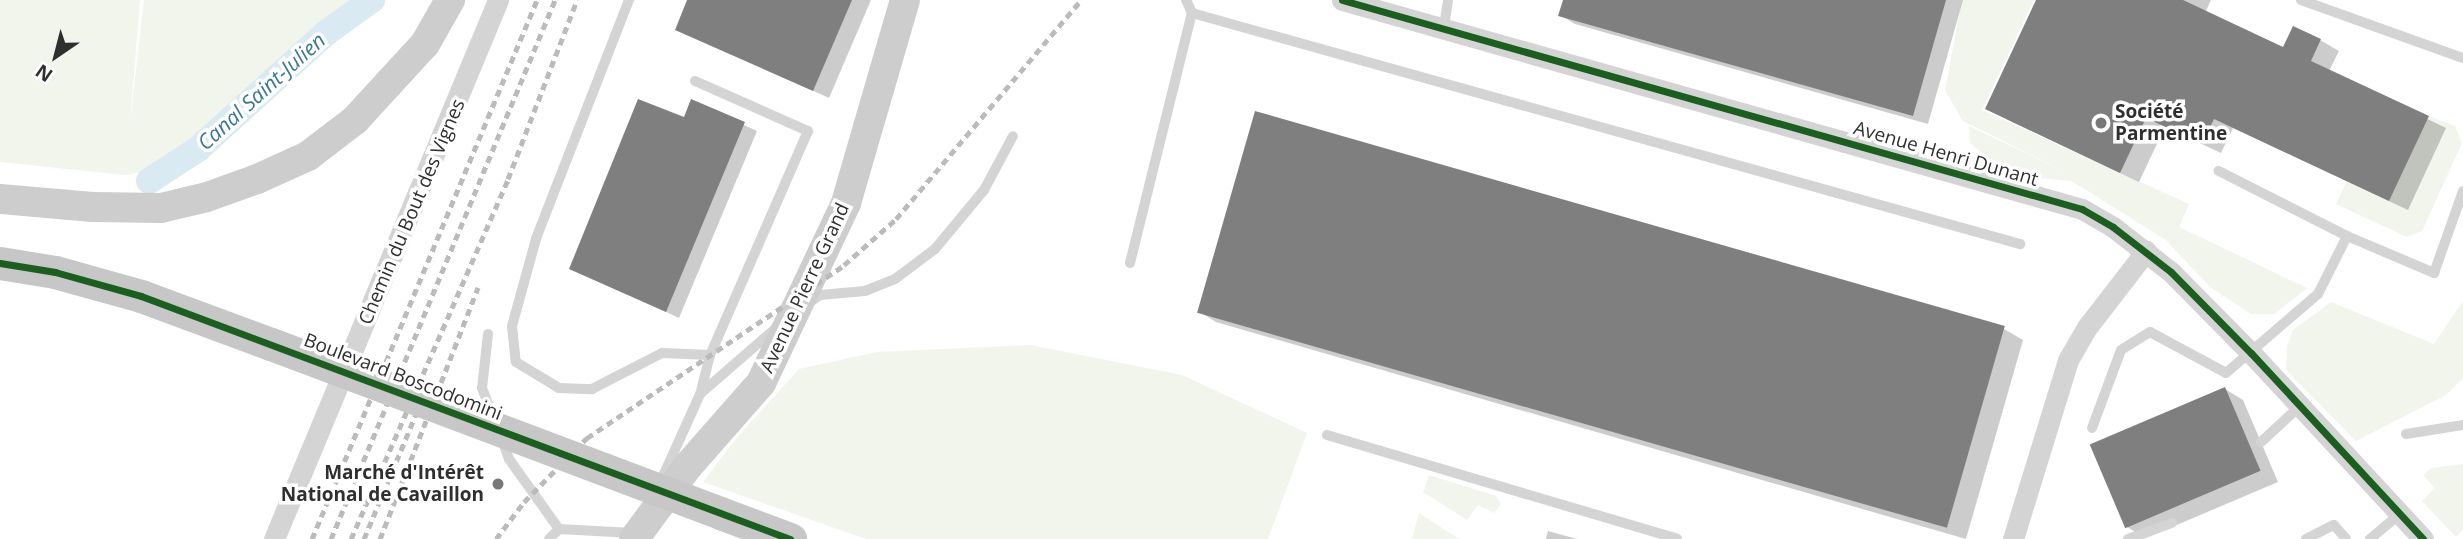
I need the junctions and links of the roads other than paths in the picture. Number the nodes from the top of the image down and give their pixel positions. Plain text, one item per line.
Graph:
1 (450, 0) edge
2 (498, 0) edge
3 (629, 0) edge
4 (905, 0) edge
5 (1186, 0) edge
6 (1342, 0) edge
7 (1448, 0) edge
8 (2301, 0) edge
9 (1192, 13) junction
10 (1444, 26) junction
11 (2463, 58) edge
12 (695, 80) dead end
13 (1013, 136) dead end
14 (2219, 171) dead end
15 (2463, 191) edge
16 (0, 199) edge
17 (2347, 236) junction
18 (2020, 244) dead end
19 (2146, 251) junction
20 (0, 263) edge
21 (1130, 263) dead end
22 (794, 313) junction
23 (488, 334) dead end
24 (2251, 353) junction
25 (710, 355) junction
26 (700, 394) junction
27 (2300, 405) junction
28 (2463, 425) edge
29 (2092, 428) dead end
30 (2406, 434) dead end
31 (1327, 435) dead end
32 (2260, 442) dead end
33 (2400, 514) junction
34 (2172, 523) dead end
35 (559, 529) junction
36 (636, 536) edge
37 (274, 539) edge
38 (549, 539) edge
39 (790, 539) edge
40 (1677, 539) edge
41 (2013, 539) edge
42 (2128, 539) edge
43 (2306, 539) edge
44 (2346, 539) edge
45 (2370, 539) edge
46 (2423, 539) edge

1 - 16 street
2 - 37 street, Chemin du Bout des Vignes
3 - 25 lane
4 - 22 street, Avenue Pierre Grand
5 - 9 lane
6 - 10 street, Avenue Henri Dunant
7 - 10 lane
8 - 11 lane
9 - 18 lane
9 - 21 lane
10 - 19 street, Avenue Henri Dunant
12 - 25 lane
13 - 22 lane
14 - 17 lane
15 - 17 lane
17 - 24 lane
19 - 24 street, Avenue Henri Dunant
19 - 41 street
20 - 39 main road, Boulevard Boscodomini, bridge
22 - 26 lane
22 - 36 street, Avenue Pierre Grand
23 - 35 lane
24 - 27 street, Avenue Henri Dunant
24 - 29 lane
25 - 26 lane
26 - 36 lane
27 - 32 lane
27 - 33 street, Avenue Henri Dunant
28 - 30 lane
31 - 40 lane
33 - 45 lane
33 - 46 street, Avenue Henri Dunant
34 - 42 lane
35 - 36 lane
35 - 38 lane
43 - 44 lane

